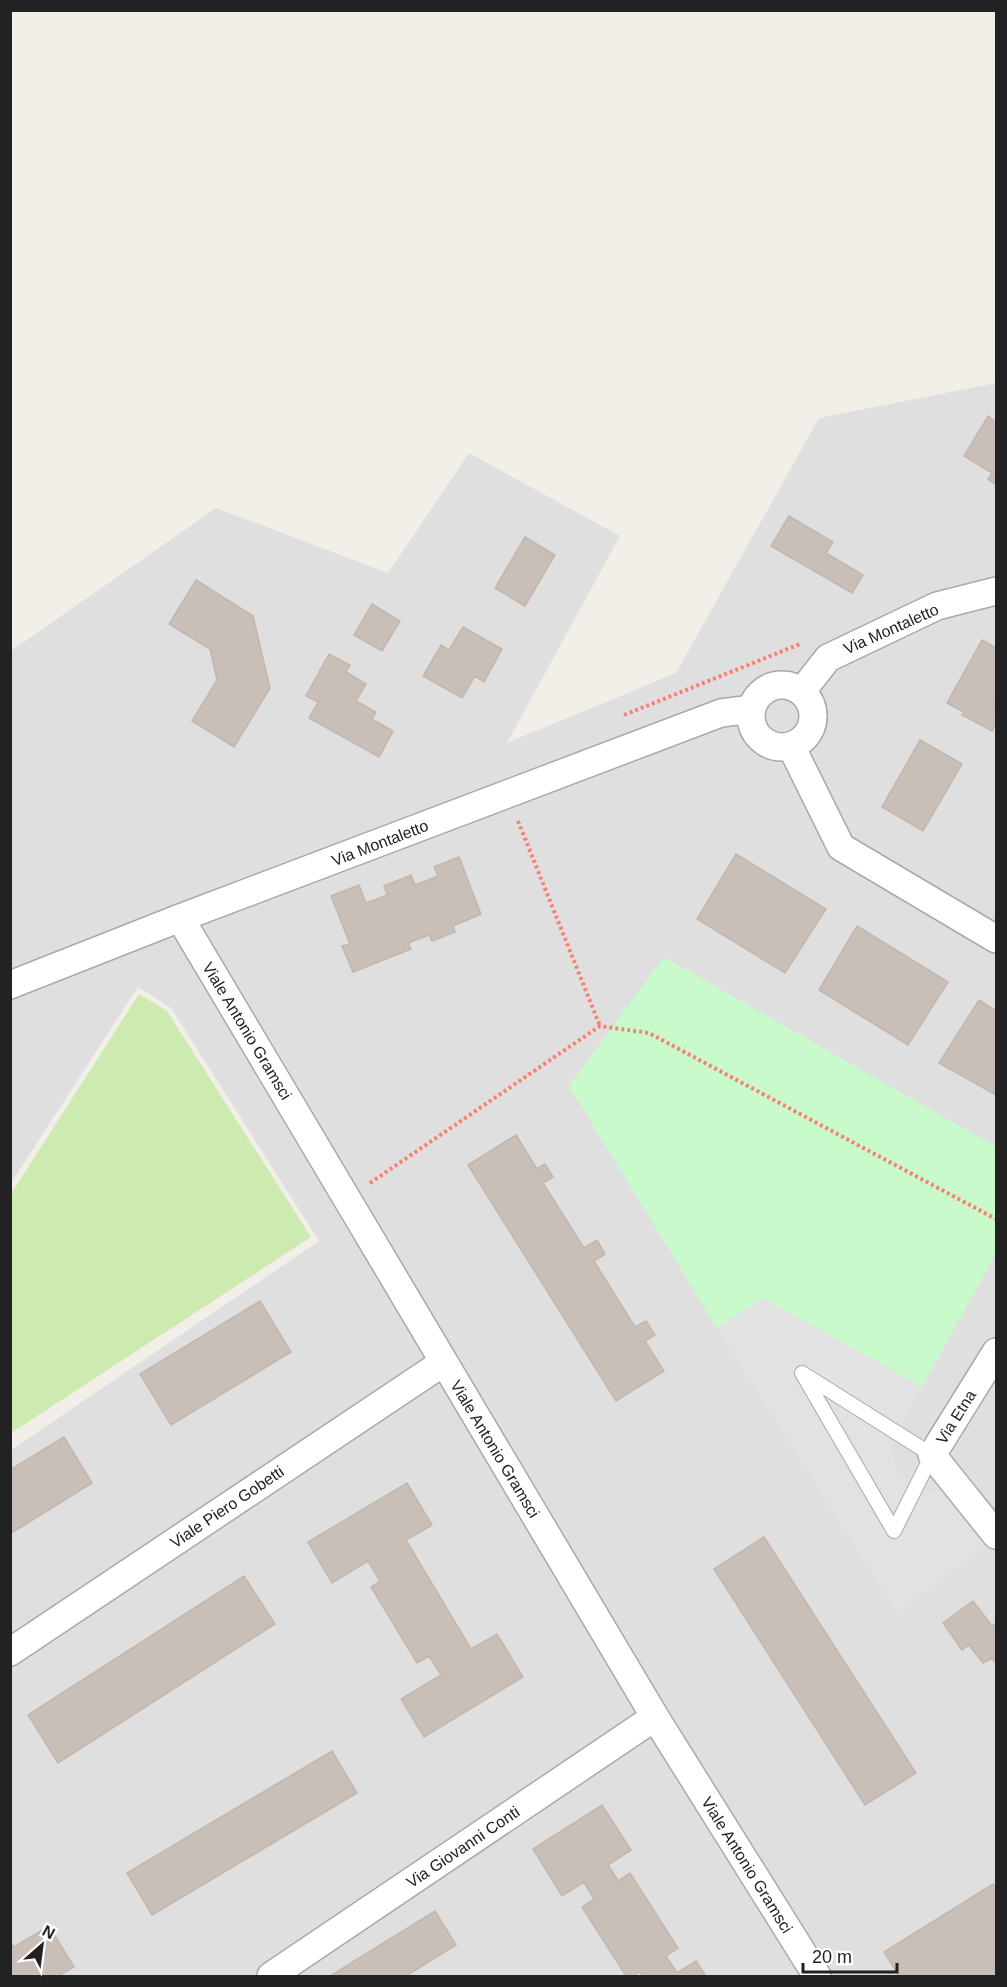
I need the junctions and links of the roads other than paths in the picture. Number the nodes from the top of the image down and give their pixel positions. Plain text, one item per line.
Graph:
1 (996, 591) edge
2 (802, 691) junction
3 (752, 709) junction
4 (791, 746) junction
5 (180, 918) junction
6 (996, 939) edge
7 (10, 985) edge
8 (996, 1352) edge
9 (444, 1362) junction
10 (932, 1455) junction
11 (996, 1535) edge
12 (10, 1652) edge
13 (655, 1718) junction
14 (271, 1977) edge
15 (817, 1977) edge

1 - 2 street, Via Montaletto
2 - 3 street
2 - 4 street
3 - 4 street
3 - 5 street, Via Montaletto
4 - 6 street
5 - 7 street, Via Montaletto
5 - 9 street, Viale Antonio Gramsci
8 - 10 street, Via Etna
9 - 12 street, Viale Piero Gobetti
9 - 13 street, Viale Antonio Gramsci
10 - 10 lane
10 - 11 street, Via Etna
13 - 14 street, Via Giovanni Conti
13 - 15 street, Viale Antonio Gramsci

